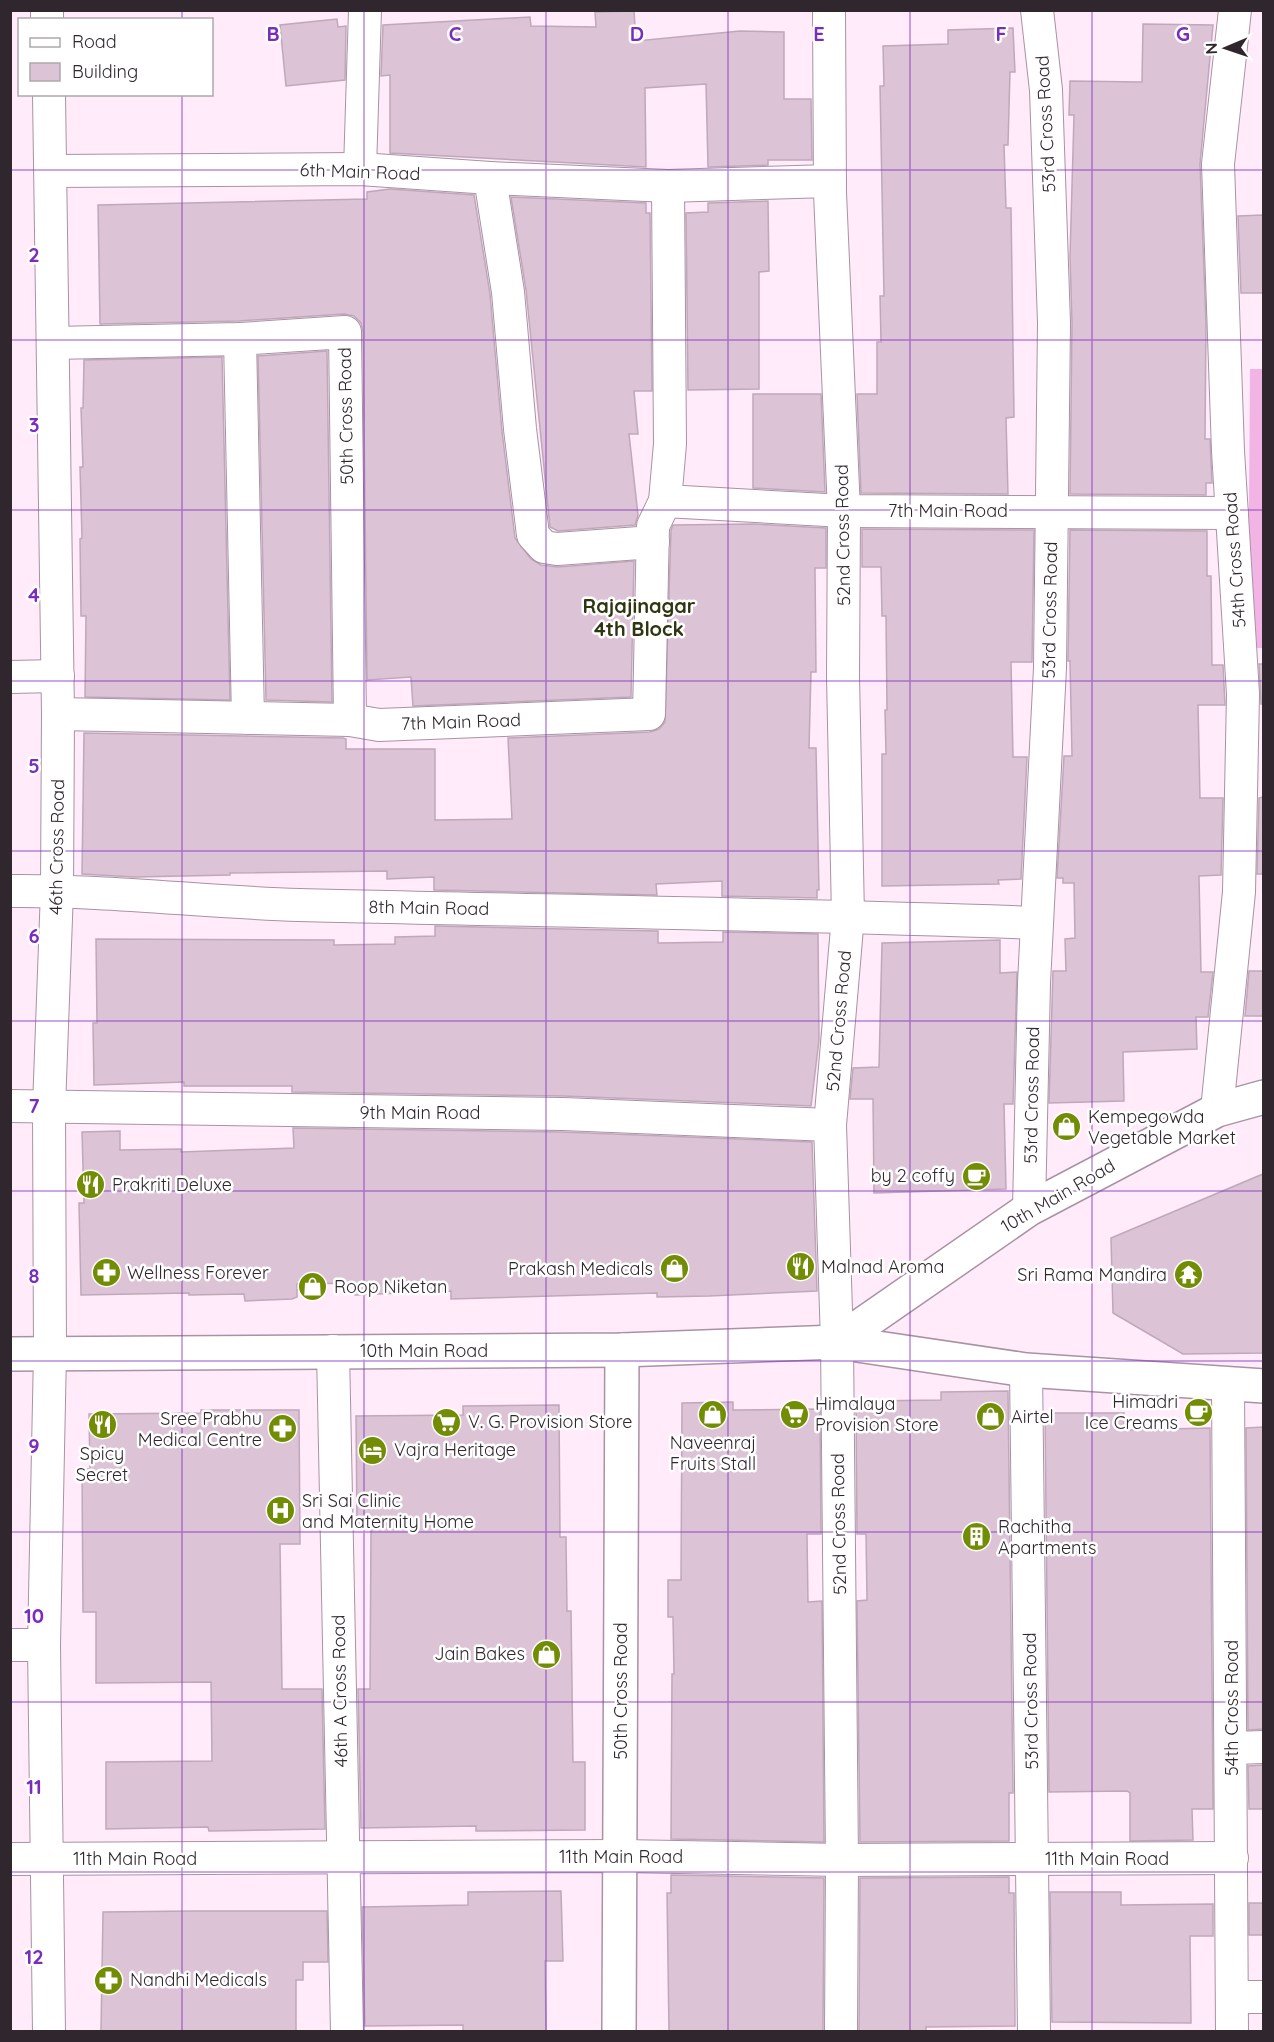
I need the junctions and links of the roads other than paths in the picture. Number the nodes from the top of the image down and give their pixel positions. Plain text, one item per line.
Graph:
1 (364, 10) edge
2 (829, 10) edge
3 (1037, 10) edge
4 (1235, 10) edge
5 (49, 96) edge
6 (360, 169) junction
7 (51, 171) junction
8 (490, 178) junction
9 (830, 182) junction
10 (668, 186) junction
11 (240, 339) junction
12 (53, 343) junction
13 (665, 501) junction
14 (844, 511) junction
15 (1052, 512) junction
16 (1232, 513) junction
17 (653, 542) junction
18 (58, 676) junction
19 (10, 677) edge
20 (58, 714) junction
21 (248, 718) junction
22 (350, 720) junction
23 (10, 891) edge
24 (57, 891) junction
25 (848, 916) junction
26 (1037, 923) junction
27 (1263, 1097) edge
28 (10, 1106) edge
29 (49, 1107) junction
30 (1217, 1110) junction
31 (830, 1125) junction
32 (1029, 1209) junction
33 (837, 1342) junction
34 (622, 1350) junction
35 (333, 1351) junction
36 (50, 1353) junction
37 (10, 1354) edge
38 (1026, 1370) junction
39 (1228, 1385) junction
40 (1263, 1386) edge
41 (10, 1645) edge
42 (44, 1645) junction
43 (1263, 1747) edge
44 (1233, 1748) junction
45 (620, 1856) junction
46 (343, 1858) junction
47 (1232, 1858) junction
48 (10, 1859) edge
49 (48, 1859) junction
50 (1033, 1859) junction
51 (843, 1860) junction
52 (1232, 1997) junction
53 (1263, 1997) edge
54 (49, 2031) edge
55 (347, 2031) edge
56 (619, 2031) edge
57 (842, 2031) edge
58 (1034, 2031) edge
59 (1232, 2031) edge

1 - 6 street
2 - 9 street, 52nd Cross Road
3 - 15 street, 53rd Cross Road
4 - 16 street, 54th Cross Road
5 - 7 street, 46th Cross Road
6 - 7 street, 6th Main Road
6 - 8 street, 6th Main Road
7 - 12 street, 46th Cross Road
8 - 10 street, 6th Main Road
8 - 17 street
9 - 10 street, 6th Main Road
9 - 14 street, 52nd Cross Road
10 - 13 street, 7th Main Road
11 - 12 street, 50th Cross Road
11 - 21 street
11 - 22 street, 50th Cross Road
12 - 18 street, 46th Cross Road
13 - 14 street, 7th Main Road
13 - 17 street, 7th Main Road
14 - 15 street, 7th Main Road
14 - 25 street, 52nd Cross Road
15 - 16 street, 7th Main Road
15 - 26 street, 53rd Cross Road
16 - 30 street, 54th Cross Road
17 - 22 street, 7th Main Road
18 - 19 street
18 - 20 street, 46th Cross Road
20 - 21 street, 7th Main Road
20 - 24 street, 46th Cross Road
21 - 22 street, 7th Main Road
23 - 24 street, 8th Main Road
24 - 25 street, 8th Main Road
24 - 29 street, 46th Cross Road
25 - 26 street, 8th Main Road
25 - 31 street, 52nd Cross Road
26 - 32 street, 53rd Cross Road
27 - 30 street, 10th Main Road
28 - 29 street, 9th Main Road
29 - 31 street, 9th Main Road
29 - 36 street, 46th Cross Road
30 - 32 street, 10th Main Road
31 - 33 street, 52nd Cross Road
32 - 33 street, 10th Main Road
33 - 34 street, 10th Main Road
33 - 38 street, 10th Main Road
33 - 51 street, 52nd Cross Road
34 - 35 street, 10th Main Road
34 - 45 street, 50th Cross Road
35 - 36 street, 10th Main Road
35 - 46 street, 46th A Cross Road
36 - 37 street, 10th Main Road
36 - 42 street, 46th Cross Road
38 - 39 street, 10th Main Road
38 - 50 street, 53rd Cross Road
39 - 40 street, 10th Main Road
39 - 44 street, 54th Cross Road
41 - 42 street
42 - 49 street, 46th Cross Road
43 - 44 street
44 - 47 street, 54th Cross Road
45 - 46 street, 11th Main Road
45 - 51 street, 11th Main Road
45 - 56 street, 50th Cross Road
46 - 49 street, 11th Main Road
46 - 55 street, 46th A Cross Road
47 - 50 street, 11th Main Road
47 - 52 street, 54th Cross Road
48 - 49 street, 11th Main Road
49 - 54 street, 46th Cross Road
50 - 51 street, 11th Main Road
50 - 58 street, 53rd Cross Road
51 - 57 street, 52nd Cross Road
52 - 53 street
52 - 59 street, 54th Cross Road

